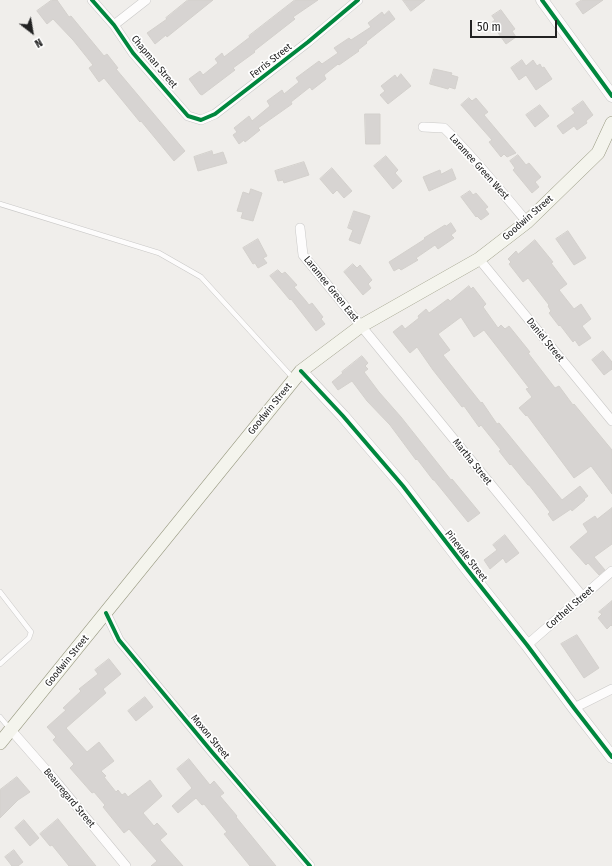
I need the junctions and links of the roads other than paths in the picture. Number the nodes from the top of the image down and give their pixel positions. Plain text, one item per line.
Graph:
1 (92, 0) edge
2 (146, 0) edge
3 (358, 0) edge
4 (542, 0) edge
5 (114, 25) junction
6 (612, 96) edge
7 (188, 116) joint
8 (612, 123) edge
9 (423, 127) dead end
10 (0, 204) edge
11 (527, 222) junction
12 (300, 228) dead end
13 (479, 259) junction
14 (361, 326) junction
15 (298, 375) junction
16 (612, 421) edge
17 (612, 571) edge
18 (0, 592) edge
19 (583, 597) junction
20 (106, 612) junction
21 (527, 645) junction
22 (0, 664) edge
23 (612, 689) edge
24 (574, 708) junction
25 (0, 717) edge
26 (11, 730) junction
27 (0, 743) edge
28 (612, 756) edge
29 (126, 866) edge
30 (310, 866) edge

1 - 5 street, Chapman Street
2 - 5 street
3 - 7 street, Ferris Street
4 - 6 street
5 - 7 street, Chapman Street
8 - 11 main road, Goodwin Street
9 - 11 street, Laramee Green West
10 - 15 lane
11 - 13 main road, Goodwin Street
12 - 14 street, Laramee Green East
13 - 14 main road, Goodwin Street
13 - 16 street, Daniel Street
14 - 15 main road, Goodwin Street
14 - 19 street, Martha Street
15 - 20 main road, Goodwin Street
15 - 21 street, Pinevale Street
17 - 19 street, Corthell Street
18 - 22 lane
19 - 21 street, Corthell Street
20 - 26 main road, Goodwin Street
20 - 30 street, Moxon Street
21 - 24 street, Pinevale Street
23 - 24 street
24 - 28 street, Pinevale Street
25 - 26 lane
26 - 27 main road, Goodwin Street
26 - 29 street, Beauregard Street

